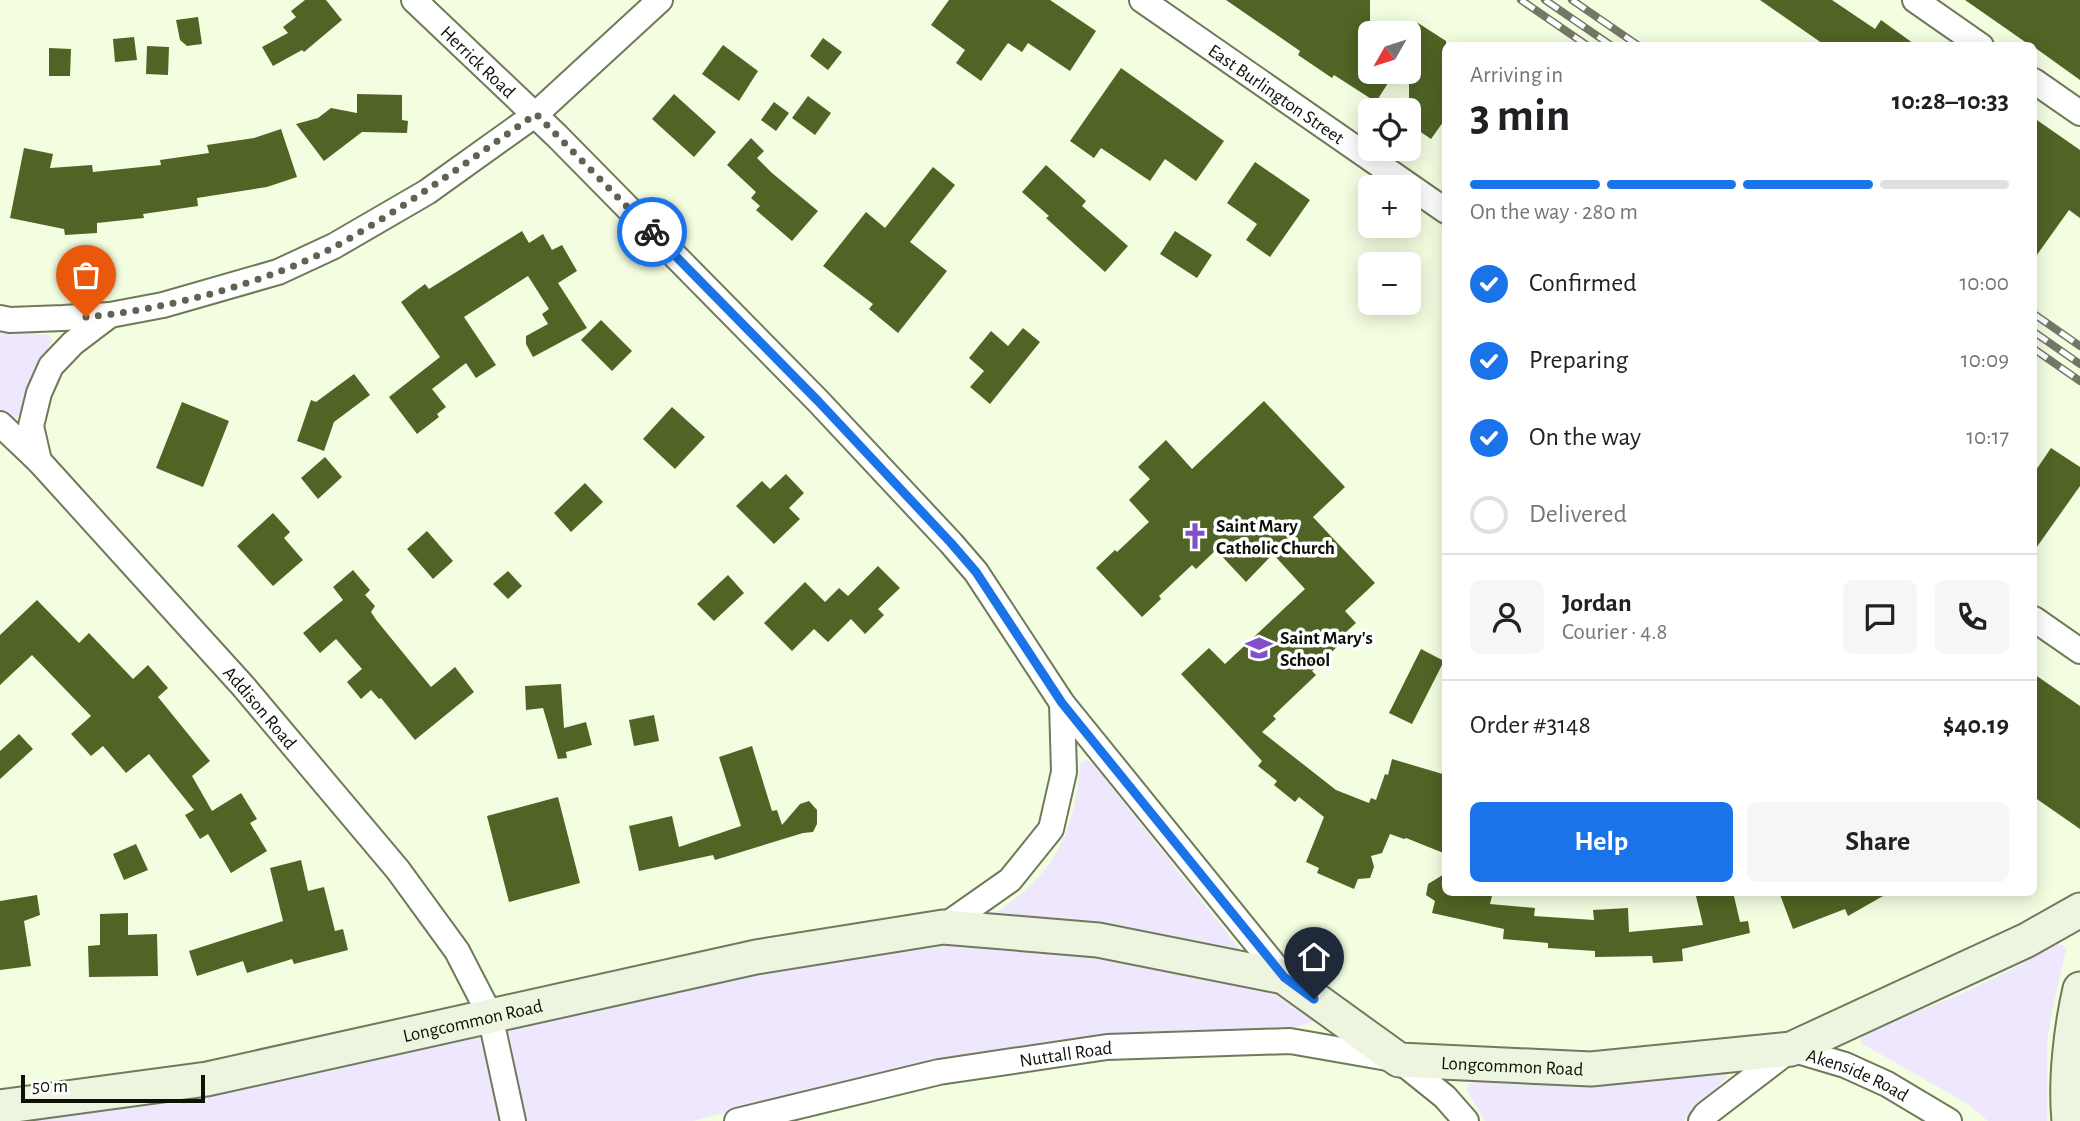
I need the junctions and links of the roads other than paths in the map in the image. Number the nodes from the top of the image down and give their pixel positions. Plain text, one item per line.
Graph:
1 (414, 0) edge
2 (660, 0) edge
3 (1142, 0) edge
4 (1915, 0) edge
5 (1975, 42) edge
6 (2037, 83) edge
7 (2080, 113) edge
8 (536, 114) junction
9 (1442, 208) edge
10 (110, 315) junction
11 (0, 318) edge
12 (0, 424) edge
13 (39, 461) junction
14 (2037, 622) edge
15 (2080, 651) edge
16 (1062, 703) junction
17 (2080, 910) edge
18 (943, 927) junction
19 (1284, 977) junction
20 (2080, 989) edge
21 (490, 1015) junction
22 (1791, 1049) junction
23 (1399, 1060) junction
24 (0, 1107) edge
25 (513, 1121) edge
26 (737, 1121) edge
27 (1466, 1121) edge
28 (1701, 1121) edge
29 (1949, 1121) edge
30 (2069, 1121) edge

1 - 8 street, Herrick Road
2 - 8 street
3 - 9 street, East Burlington Street
4 - 5 street
6 - 7 street
8 - 10 street
8 - 16 street, Herrick Road
10 - 11 street
10 - 13 street
12 - 13 street, Addison Road
13 - 21 street, Addison Road
14 - 15 street
16 - 18 street, Longcommon Road
16 - 19 street, Herrick Road
17 - 22 street, Longcommon Road
18 - 19 street, Longcommon Road
18 - 21 street, Longcommon Road
19 - 23 street, Longcommon Road
20 - 30 street
21 - 24 street, Longcommon Road
21 - 25 street, Addison Road
22 - 23 street, Longcommon Road
22 - 28 street, Akenside Road
22 - 29 street, Akenside Road
23 - 26 street, Nuttall Road
23 - 27 street

